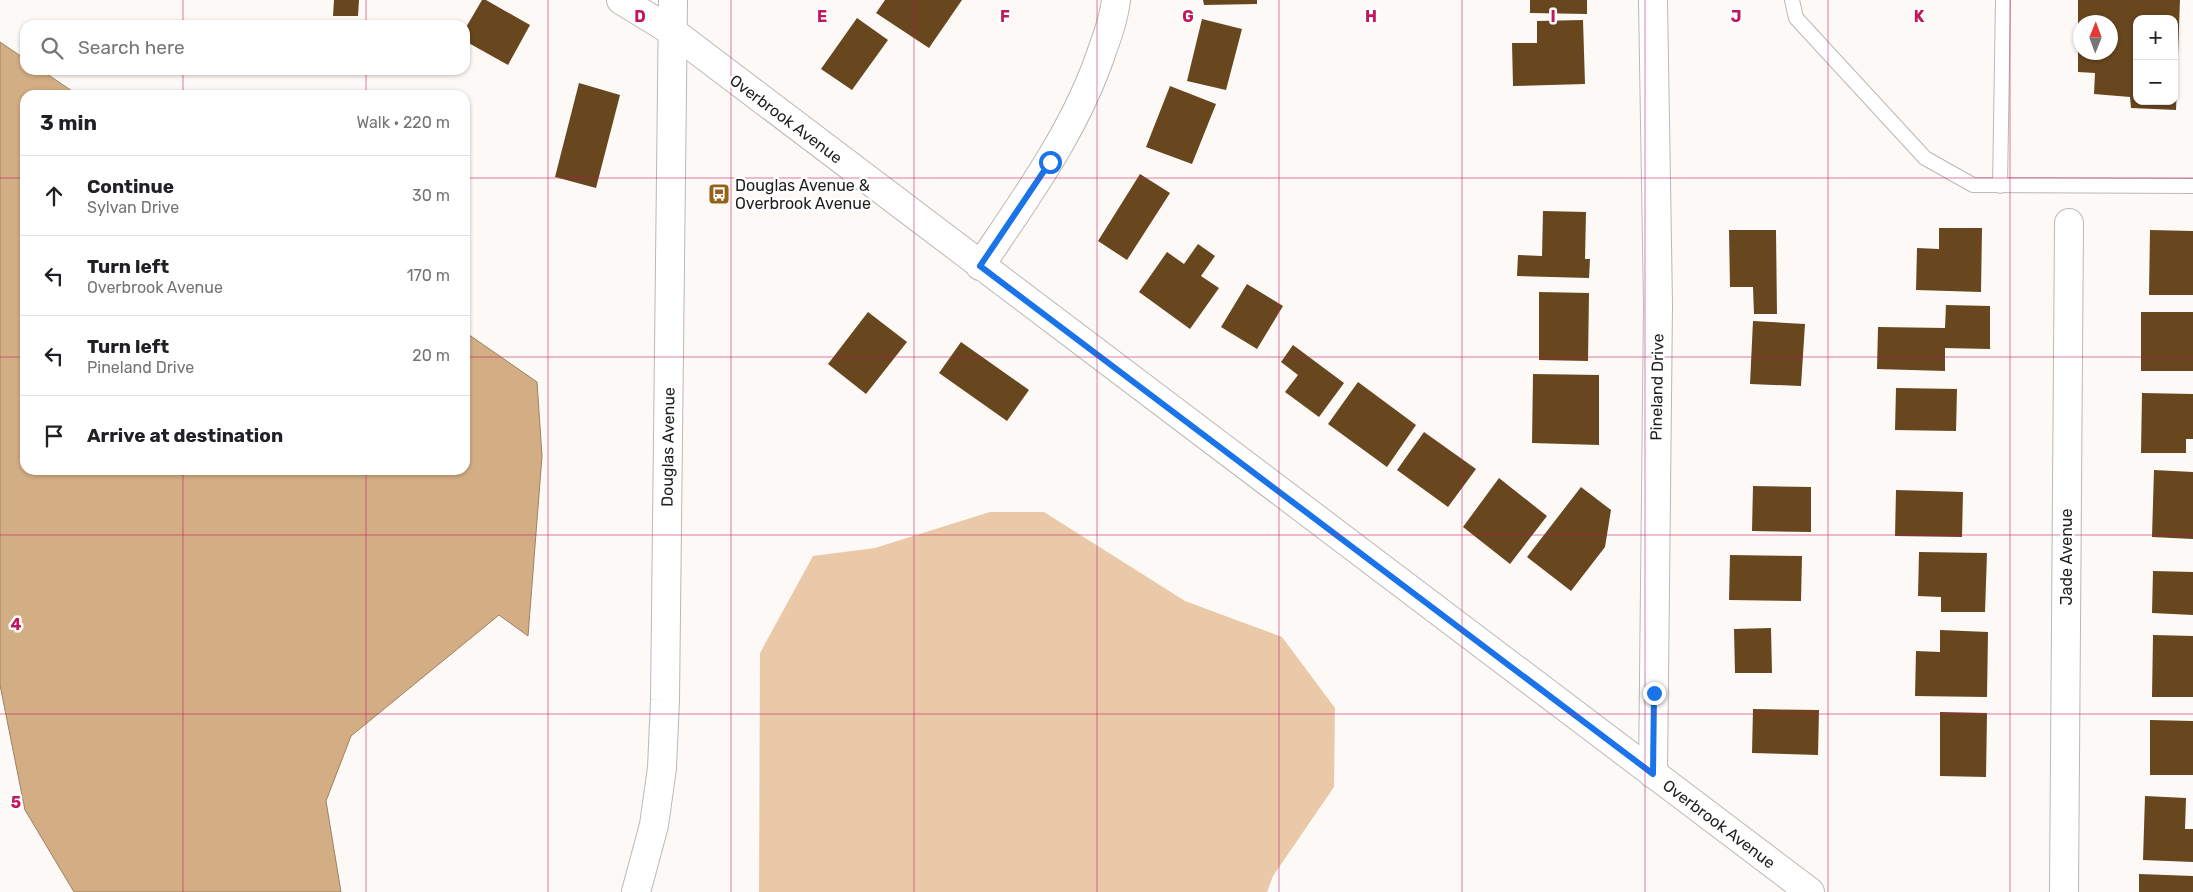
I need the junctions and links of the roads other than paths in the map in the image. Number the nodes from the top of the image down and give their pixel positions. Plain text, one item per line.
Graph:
1 (621, 0) edge
2 (673, 0) edge
3 (1116, 0) edge
4 (1653, 0) edge
5 (1792, 0) edge
6 (2003, 0) edge
7 (673, 32) junction
8 (2000, 186) junction
9 (2193, 186) edge
10 (2069, 223) dead end
11 (980, 266) junction
12 (1653, 774) junction
13 (636, 892) edge
14 (1810, 892) edge
15 (2064, 892) edge

1 - 7 street, Overbrook Avenue
2 - 7 street, Douglas Avenue
3 - 11 street
4 - 12 street, Pineland Drive
5 - 8 lane
6 - 8 lane
7 - 11 street, Overbrook Avenue
7 - 13 street, Douglas Avenue
8 - 9 lane
10 - 15 street, Jade Avenue
11 - 12 street, Overbrook Avenue
12 - 14 street, Overbrook Avenue

